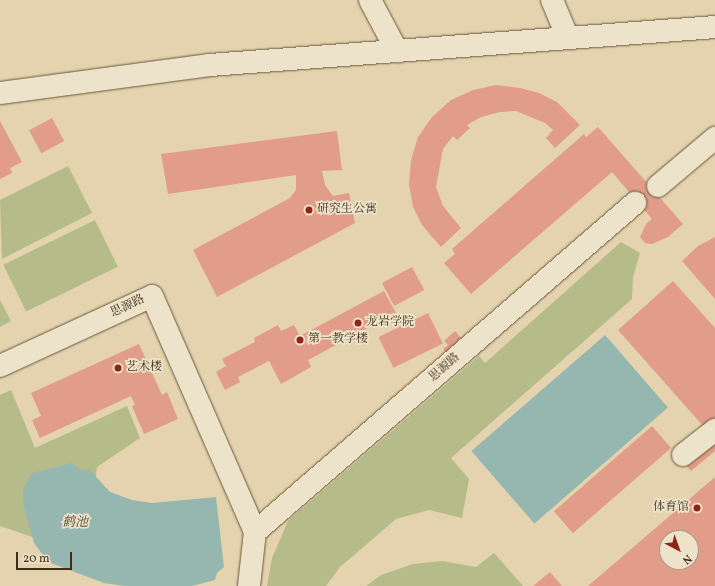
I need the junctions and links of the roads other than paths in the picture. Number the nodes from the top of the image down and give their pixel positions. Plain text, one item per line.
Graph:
1 (370, 0) edge
2 (552, 0) edge
3 (715, 27) edge
4 (568, 38) junction
5 (397, 51) junction
6 (0, 93) edge
7 (715, 138) edge
8 (658, 186) dead end
9 (636, 203) dead end
10 (0, 366) edge
11 (715, 430) edge
12 (683, 455) dead end
13 (255, 532) junction
14 (249, 586) edge

1 - 5 street
2 - 4 street
3 - 4 street
4 - 5 street
5 - 6 street
7 - 8 street
9 - 13 street, 思源路
10 - 13 street, 思源路
11 - 12 street
13 - 14 street, 思源路

